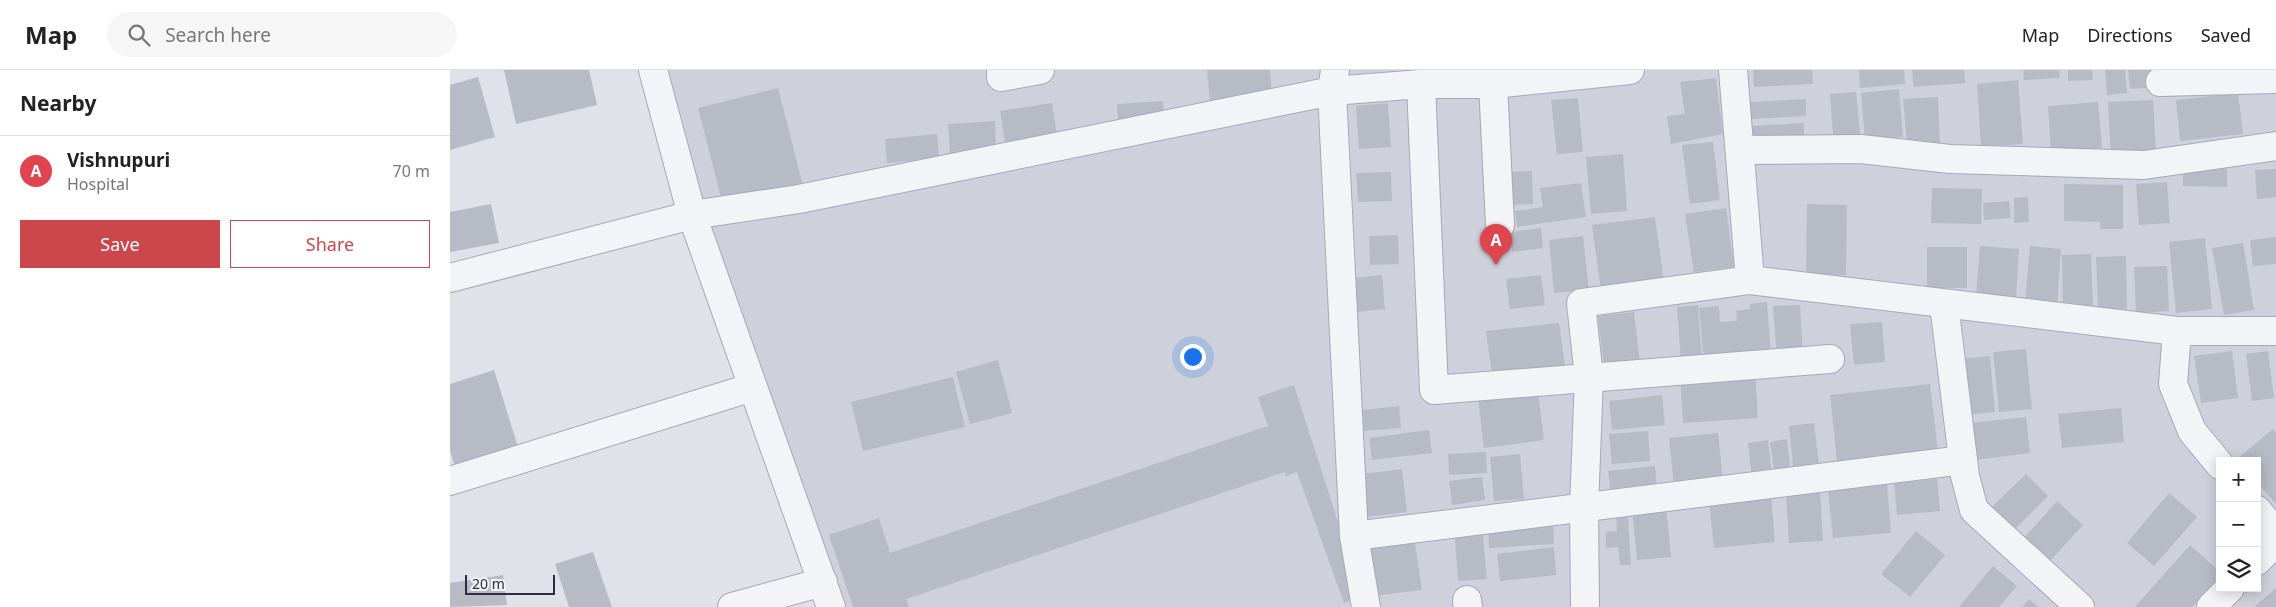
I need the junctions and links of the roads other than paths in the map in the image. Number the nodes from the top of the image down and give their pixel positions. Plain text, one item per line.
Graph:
1 (653, 70) edge
2 (1001, 70) edge
3 (1040, 70) edge
4 (1630, 70) edge
5 (1733, 70) edge
6 (1429, 79) edge
7 (2276, 79) edge
8 (1333, 81) edge
9 (2160, 82) dead end
10 (1493, 84) junction
11 (2276, 146) edge
12 (1740, 150) junction
13 (692, 215) junction
14 (1500, 225) dead end
15 (450, 278) edge
16 (1750, 280) junction
17 (1944, 304) junction
18 (2276, 330) edge
19 (2177, 331) junction
20 (1830, 359) dead end
21 (1589, 377) junction
22 (752, 387) junction
23 (1963, 460) junction
24 (2216, 460) edge
25 (450, 481) edge
26 (1584, 508) junction
27 (2261, 515) edge
28 (2276, 533) edge
29 (1354, 536) junction
30 (2276, 542) edge
31 (2261, 557) edge
32 (2226, 592) edge
33 (827, 595) edge
34 (732, 607) edge
35 (1366, 607) edge
36 (1585, 607) edge
37 (2080, 607) edge
38 (2211, 607) edge

1 - 13 street
2 - 3 street
4 - 10 street
5 - 12 street
6 - 8 street
6 - 10 street
6 - 21 street
7 - 9 street
8 - 13 street
8 - 29 street
10 - 14 street
11 - 12 street
12 - 16 street
13 - 15 street
13 - 22 street
16 - 17 street
16 - 21 street
17 - 19 street
17 - 23 street
18 - 19 street
19 - 24 street
20 - 21 street
21 - 26 street
22 - 25 street
22 - 33 street
23 - 26 street
23 - 37 street
26 - 29 street
26 - 36 street
27 - 28 street
29 - 35 street
30 - 31 street
32 - 38 street
33 - 34 street

